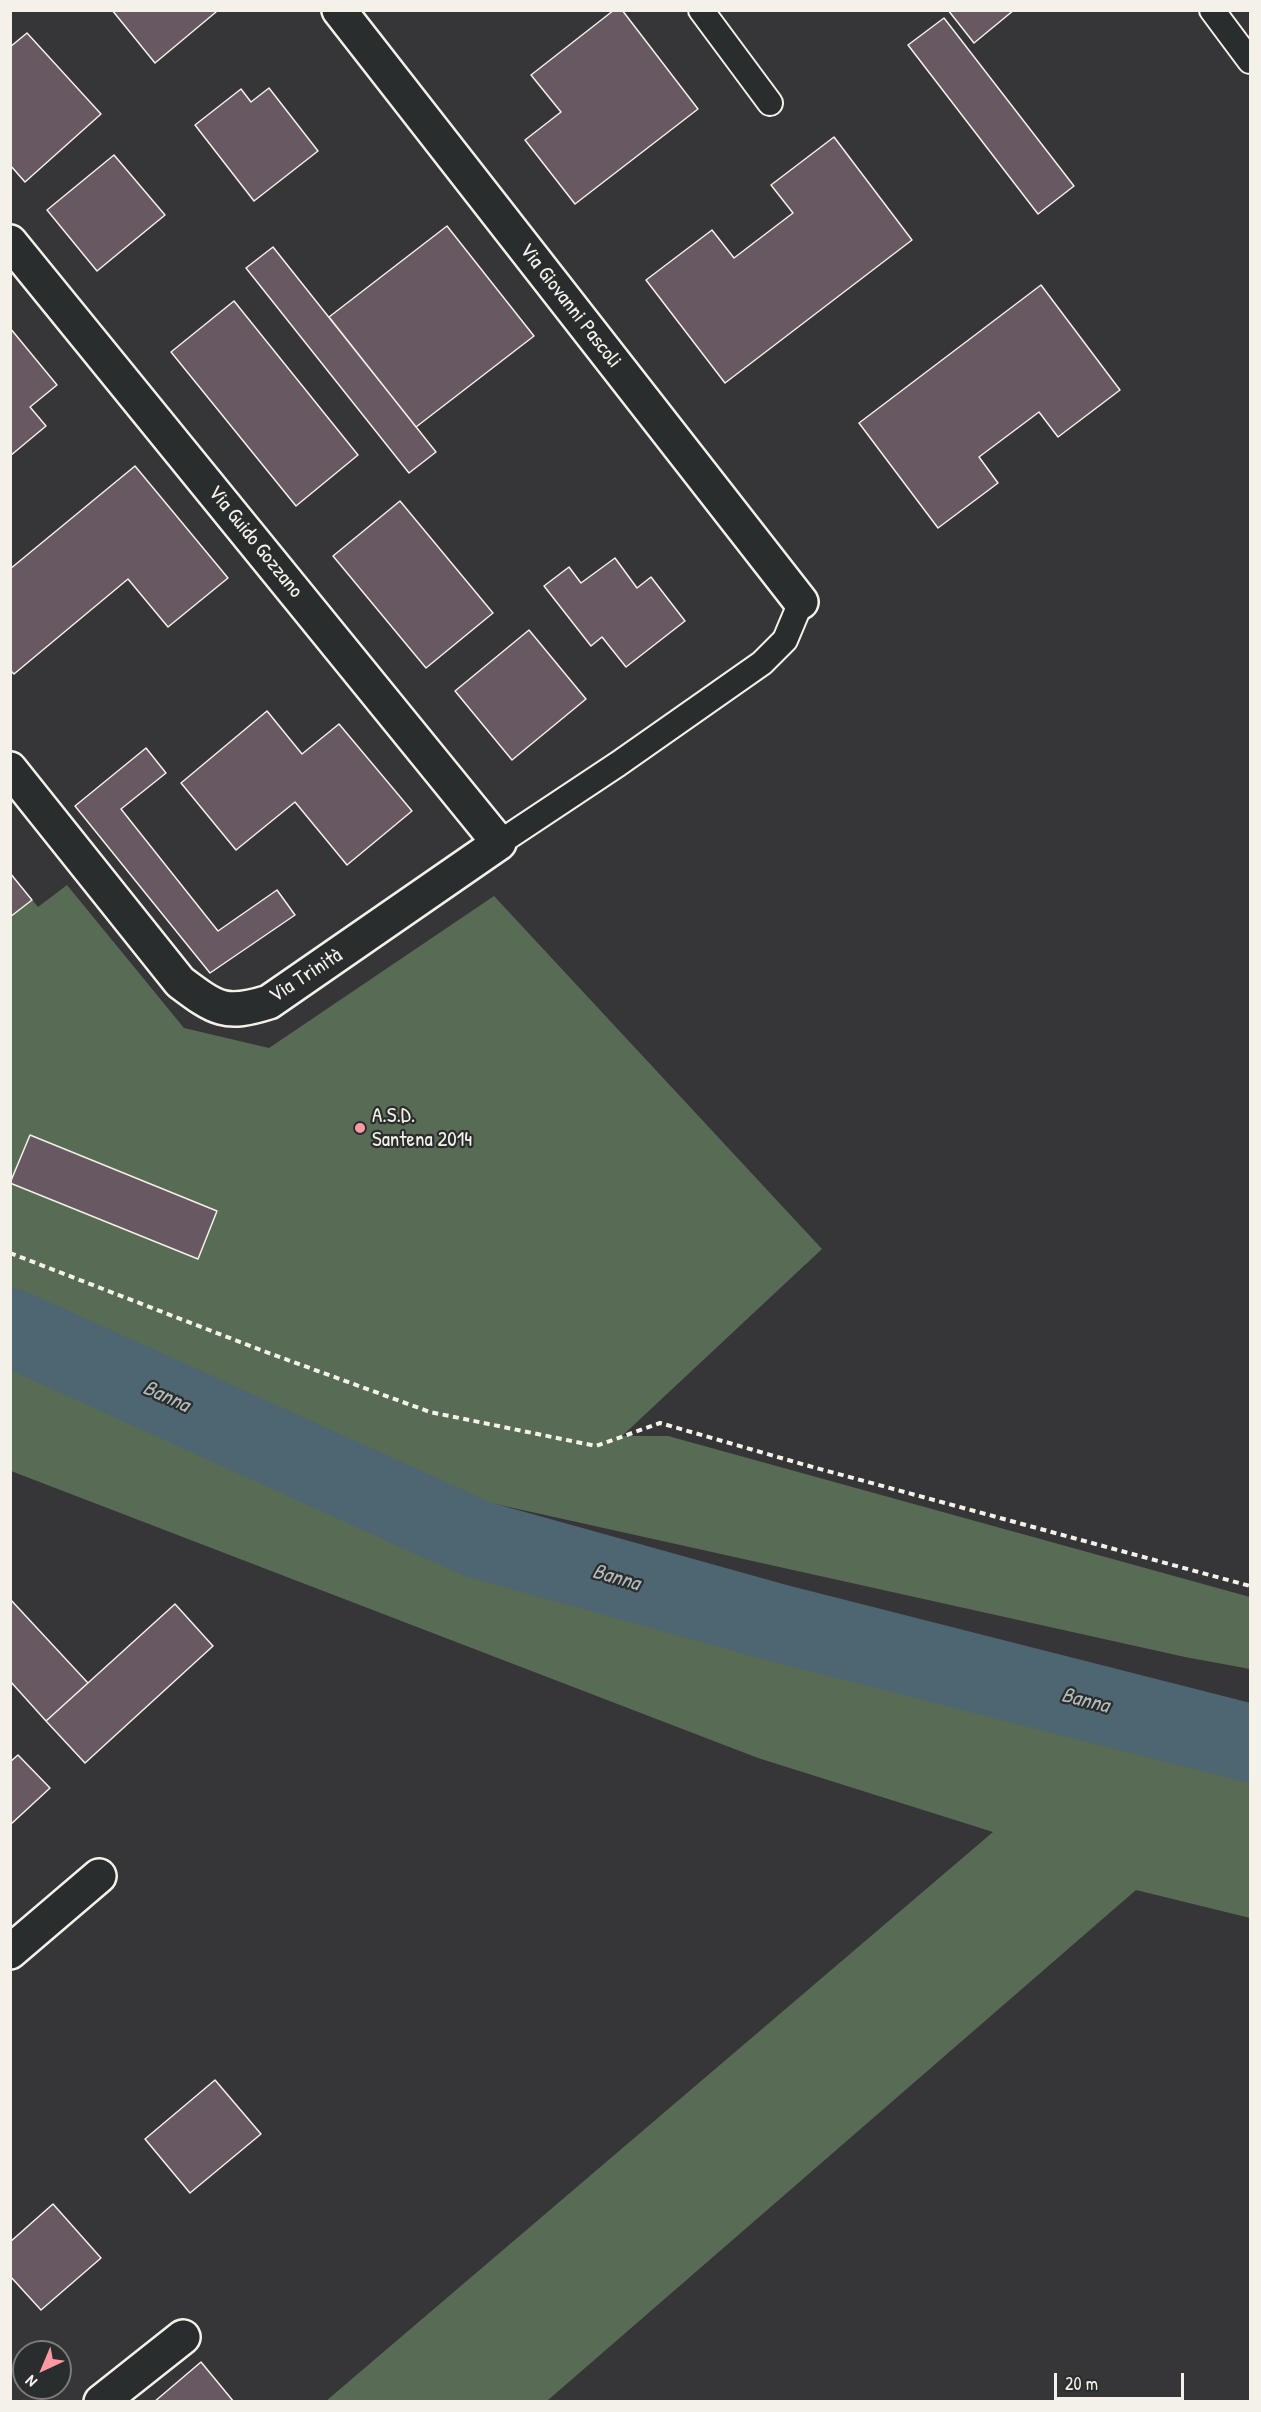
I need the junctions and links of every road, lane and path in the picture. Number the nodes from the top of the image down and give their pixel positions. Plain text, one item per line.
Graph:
1 (339, 10) edge
2 (701, 10) edge
3 (1212, 10) edge
4 (1251, 61) edge
5 (770, 103) dead end
6 (10, 242) edge
7 (801, 602) joint
8 (10, 769) edge
9 (500, 843) junction
10 (10, 1253) edge
11 (1251, 1587) edge
12 (99, 1876) dead end
13 (10, 1952) edge
14 (183, 2337) dead end
15 (100, 2402) edge

1 - 7 street, Via Giovanni Pascoli
2 - 5 lane
3 - 4 lane
6 - 9 street, Via Guido Gozzano
7 - 9 lane
8 - 9 street, Via Trinità
10 - 11 path
12 - 13 street
14 - 15 street

